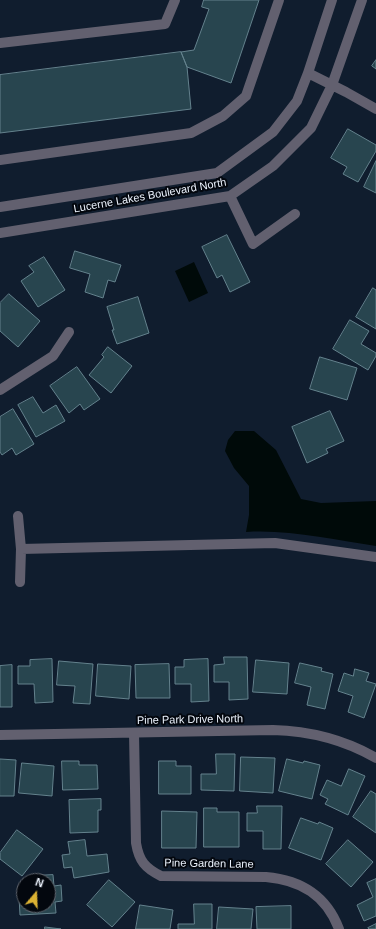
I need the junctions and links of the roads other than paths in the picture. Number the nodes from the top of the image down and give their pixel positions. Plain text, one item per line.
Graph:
1 (175, 0) edge
2 (279, 0) edge
3 (332, 0) edge
4 (362, 0) edge
5 (0, 43) edge
6 (308, 73) junction
7 (332, 85) junction
8 (376, 109) edge
9 (0, 160) edge
10 (230, 196) junction
11 (0, 207) edge
12 (295, 214) dead end
13 (0, 233) edge
14 (69, 332) dead end
15 (0, 390) edge
16 (18, 516) dead end
17 (21, 549) junction
18 (376, 556) edge
19 (20, 582) dead end
20 (134, 733) junction
21 (0, 735) edge
22 (376, 758) edge
23 (339, 929) edge

1 - 5 street
2 - 9 street
3 - 6 street, Lucerne Lakes Boulevard North
4 - 7 street, Lucerne Lakes Boulevard North
6 - 7 street
6 - 11 street, Lucerne Lakes Boulevard North
7 - 8 street
7 - 10 street, Lucerne Lakes Boulevard North
10 - 12 street
10 - 13 street, Lucerne Lakes Boulevard North
14 - 15 street
16 - 17 street
17 - 18 street
17 - 19 street
20 - 21 street, Pine Park Drive North
20 - 22 street, Pine Park Drive North
20 - 23 street, Pine Garden Lane

